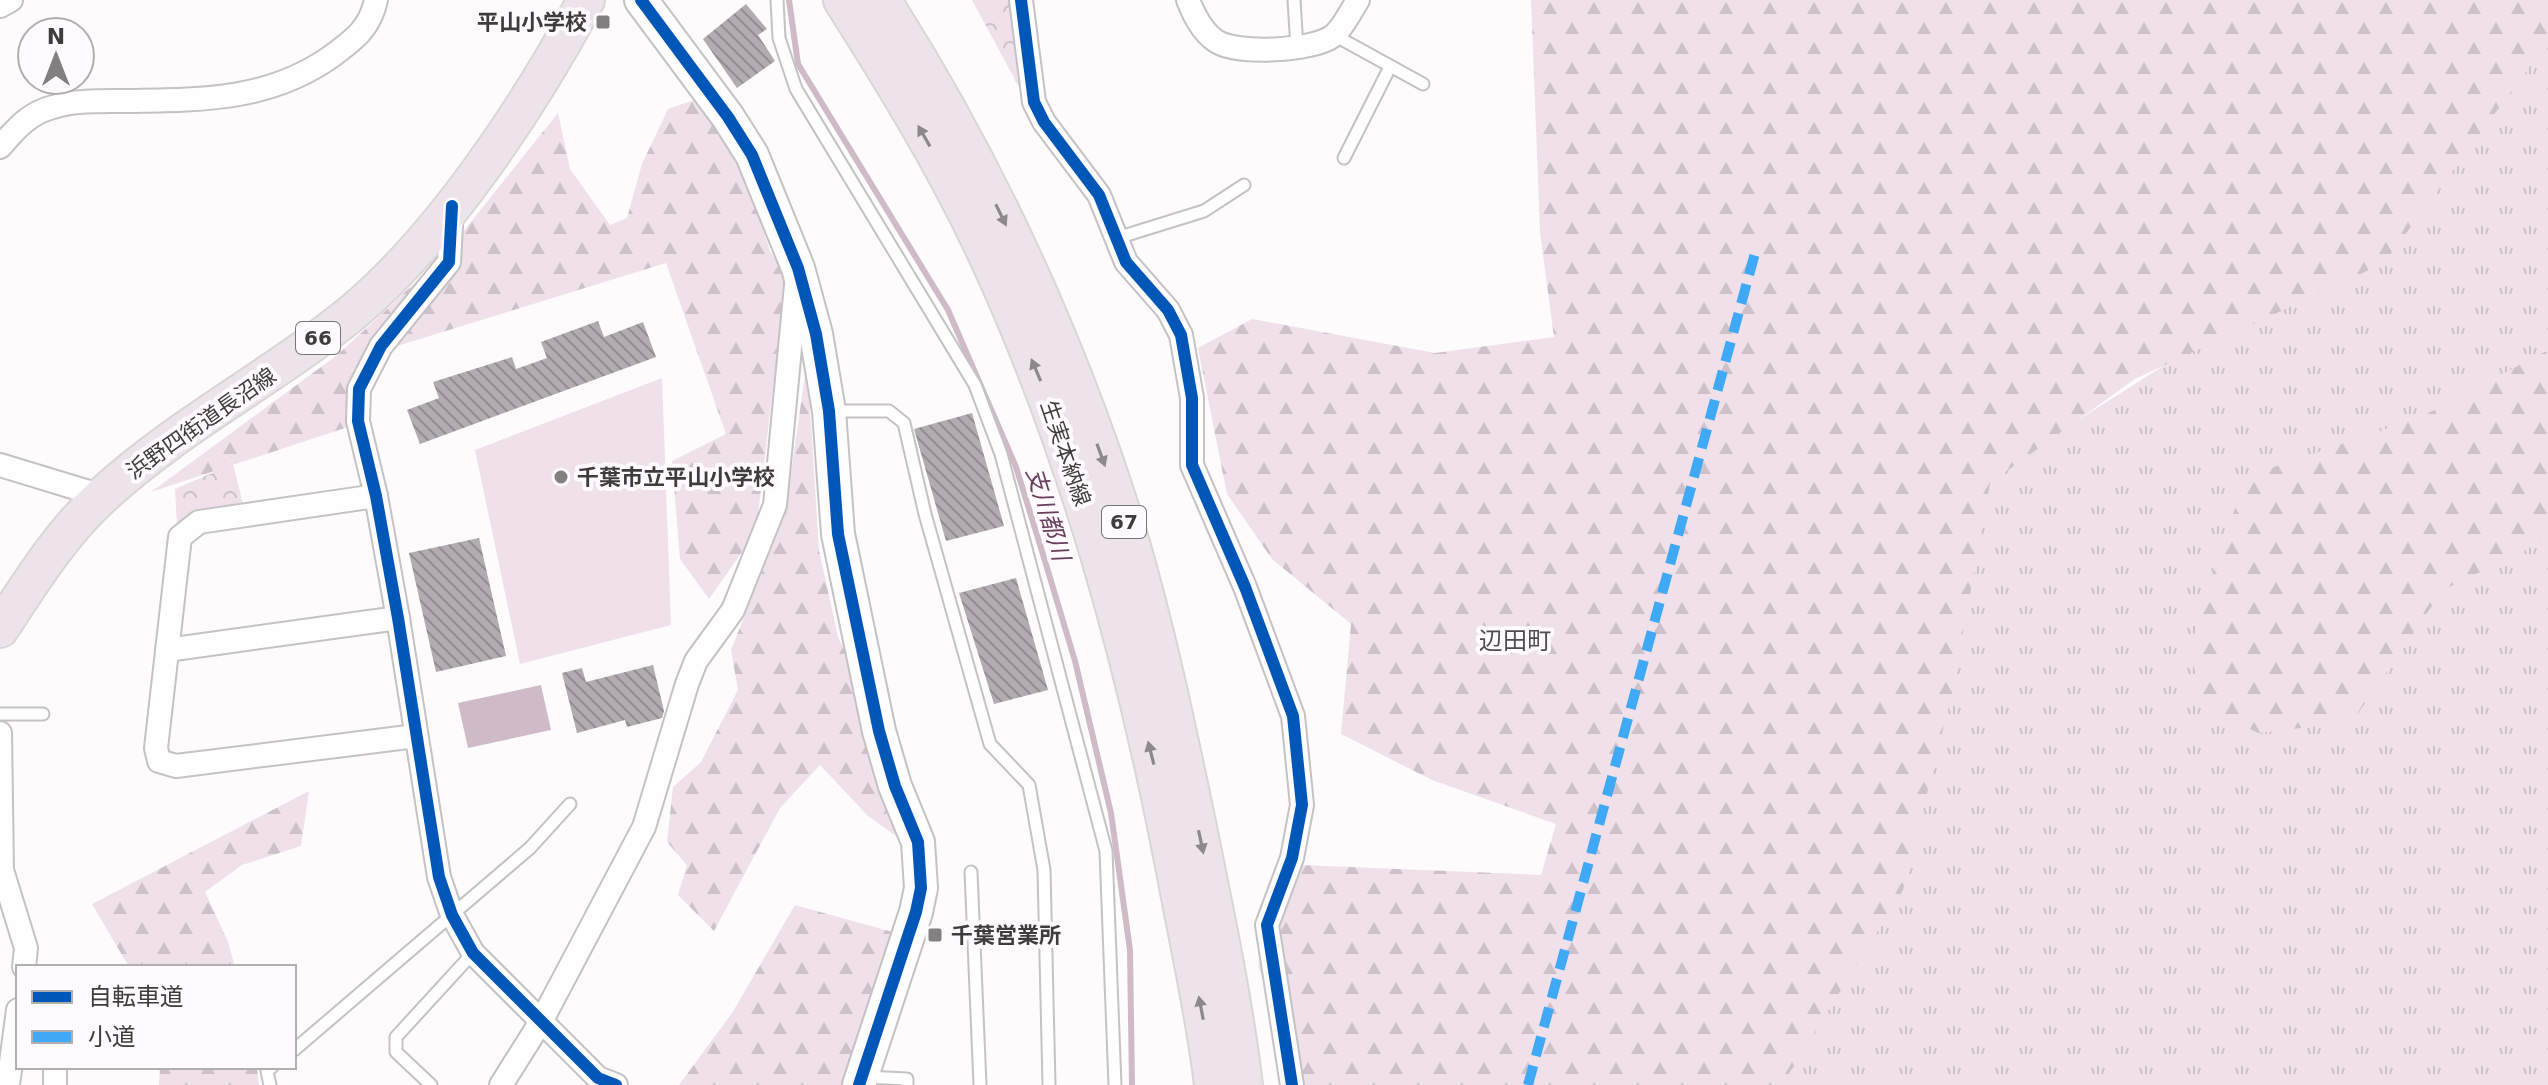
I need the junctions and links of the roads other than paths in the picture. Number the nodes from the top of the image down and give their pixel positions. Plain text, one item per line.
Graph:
1 (11, 0) edge
2 (376, 0) edge
3 (641, 0) edge
4 (777, 0) edge
5 (842, 0) edge
6 (882, 0) edge
7 (1021, 0) edge
8 (1188, 0) edge
9 (1294, 0) edge
10 (1358, 0) edge
11 (577, 2) edge
12 (0, 6) edge
13 (1334, 35) junction
14 (1297, 48) junction
15 (1390, 67) junction
16 (1423, 84) dead end
17 (4, 133) edge
18 (1344, 158) dead end
19 (1244, 185) dead end
20 (452, 206) junction
21 (1117, 238) junction
22 (798, 268) junction
23 (829, 411) junction
24 (0, 465) edge
25 (102, 496) junction
26 (376, 496) junction
27 (398, 618) junction
28 (0, 629) edge
29 (167, 650) junction
30 (0, 714) edge
31 (43, 714) dead end
32 (0, 733) edge
33 (416, 736) junction
34 (570, 804) dead end
35 (971, 872) dead end
36 (452, 915) junction
37 (473, 953) junction
38 (28, 961) edge
39 (542, 1020) junction
40 (16, 1025) edge
41 (296, 1048) edge
42 (860, 1081) edge
43 (8, 1085) edge
44 (431, 1085) edge
45 (501, 1085) edge
46 (616, 1085) edge
47 (907, 1085) edge
48 (980, 1085) edge
49 (1049, 1085) edge
50 (1115, 1085) edge
51 (1213, 1085) edge
52 (1244, 1085) edge
53 (1292, 1085) edge

1 - 12 street
2 - 17 street
3 - 22 street
4 - 50 lane
51 -> 5 main road, 生実本納線 / 67
6 -> 52 main road, 生実本納線 / 67
7 - 21 street
8 - 14 street
9 - 14 lane
10 - 13 street
11 - 20 main road, 浜野四街道長沼線 / 66
13 - 14 street
13 - 15 lane
15 - 16 lane
15 - 18 lane
19 - 21 lane
20 - 25 main road, 浜野四街道長沼線 / 66
20 - 26 street
21 - 53 street
22 - 23 street
22 - 39 street
23 - 42 street
23 - 49 lane
24 - 25 street
25 - 28 main road, 浜野四街道長沼線 / 66
26 - 27 street
26 - 29 street
27 - 29 street
27 - 33 street
29 - 33 street
30 - 31 lane
32 - 38 street
33 - 36 street
34 - 36 lane
35 - 48 lane
36 - 37 street
36 - 41 lane
37 - 39 street
37 - 44 lane
39 - 45 street
39 - 46 street
40 - 43 street
42 - 47 lane

